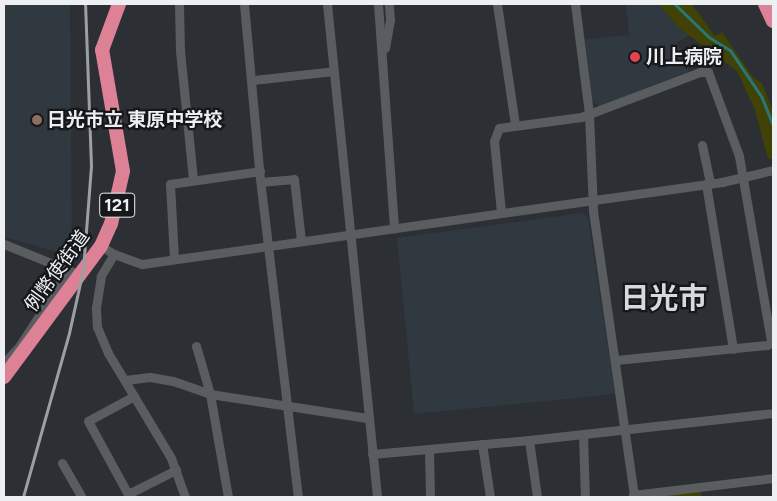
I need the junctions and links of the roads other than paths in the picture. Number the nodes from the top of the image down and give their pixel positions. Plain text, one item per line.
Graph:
1 (119, 4) edge
2 (178, 4) edge
3 (244, 4) edge
4 (327, 4) edge
5 (378, 4) edge
6 (389, 4) edge
7 (497, 4) edge
8 (575, 4) edge
9 (765, 4) edge
10 (773, 21) edge
11 (384, 57) junction
12 (334, 71) junction
13 (253, 80) junction
14 (589, 114) junction
15 (515, 125) junction
16 (702, 145) dead end
17 (773, 170) edge
18 (260, 172) junction
19 (743, 178) junction
20 (194, 180) junction
21 (261, 182) junction
22 (708, 184) junction
23 (592, 200) junction
24 (501, 212) junction
25 (394, 228) junction
26 (350, 233) junction
27 (301, 240) junction
28 (4, 244) edge
29 (268, 244) junction
30 (101, 246) junction
31 (114, 254) junction
32 (174, 258) junction
33 (74, 272) junction
34 (773, 289) edge
35 (762, 291) junction
36 (773, 340) edge
37 (196, 346) dead end
38 (733, 349) junction
39 (616, 360) junction
40 (4, 364) edge
41 (4, 377) edge
42 (124, 380) junction
43 (210, 394) junction
44 (134, 396) junction
45 (289, 406) junction
46 (773, 413) edge
47 (367, 418) junction
48 (625, 430) junction
49 (583, 435) junction
50 (529, 440) junction
51 (482, 444) junction
52 (429, 449) junction
53 (372, 454) junction
54 (62, 462) dead end
55 (176, 470) junction
56 (773, 478) edge
57 (125, 496) edge
58 (634, 496) edge
59 (82, 497) edge
60 (185, 497) edge
61 (228, 497) edge
62 (298, 497) edge
63 (377, 497) edge
64 (430, 497) edge
65 (490, 497) edge
66 (538, 497) edge
67 (586, 497) edge

1 - 30 highway, 例幣使街道 / 121
2 - 20 street
3 - 13 street
4 - 12 street
5 - 11 street
6 - 11 street
7 - 15 street
8 - 14 street
9 - 10 highway
11 - 25 street
12 - 13 street
12 - 26 street
13 - 18 street
14 - 15 street
14 - 19 street
14 - 23 street
15 - 24 street
16 - 22 street
17 - 19 street
18 - 20 street
18 - 21 street
19 - 22 street
19 - 35 street
20 - 32 street
21 - 27 street
21 - 29 street
22 - 23 street
22 - 38 street
23 - 24 street
23 - 39 street
24 - 25 street
25 - 26 street
26 - 27 street
26 - 47 street
27 - 29 street
28 - 33 street
29 - 32 street
29 - 45 street
30 - 31 street
30 - 33 highway, 例幣使街道 / 121
31 - 32 street
31 - 42 street
33 - 40 street
33 - 41 highway, 例幣使街道 / 121
34 - 35 street
35 - 36 street
36 - 38 street
37 - 43 street
38 - 39 street
39 - 48 street
42 - 43 street
42 - 44 street
43 - 45 street
43 - 61 street
44 - 55 street
44 - 57 street
45 - 47 street
45 - 62 street
46 - 48 street
47 - 53 street
48 - 49 street
48 - 58 street
49 - 50 street
49 - 67 street
50 - 51 street
50 - 66 street
51 - 52 street
51 - 65 street
52 - 53 street
52 - 64 street
53 - 63 street
54 - 59 street
55 - 57 street
55 - 60 street
56 - 58 street

